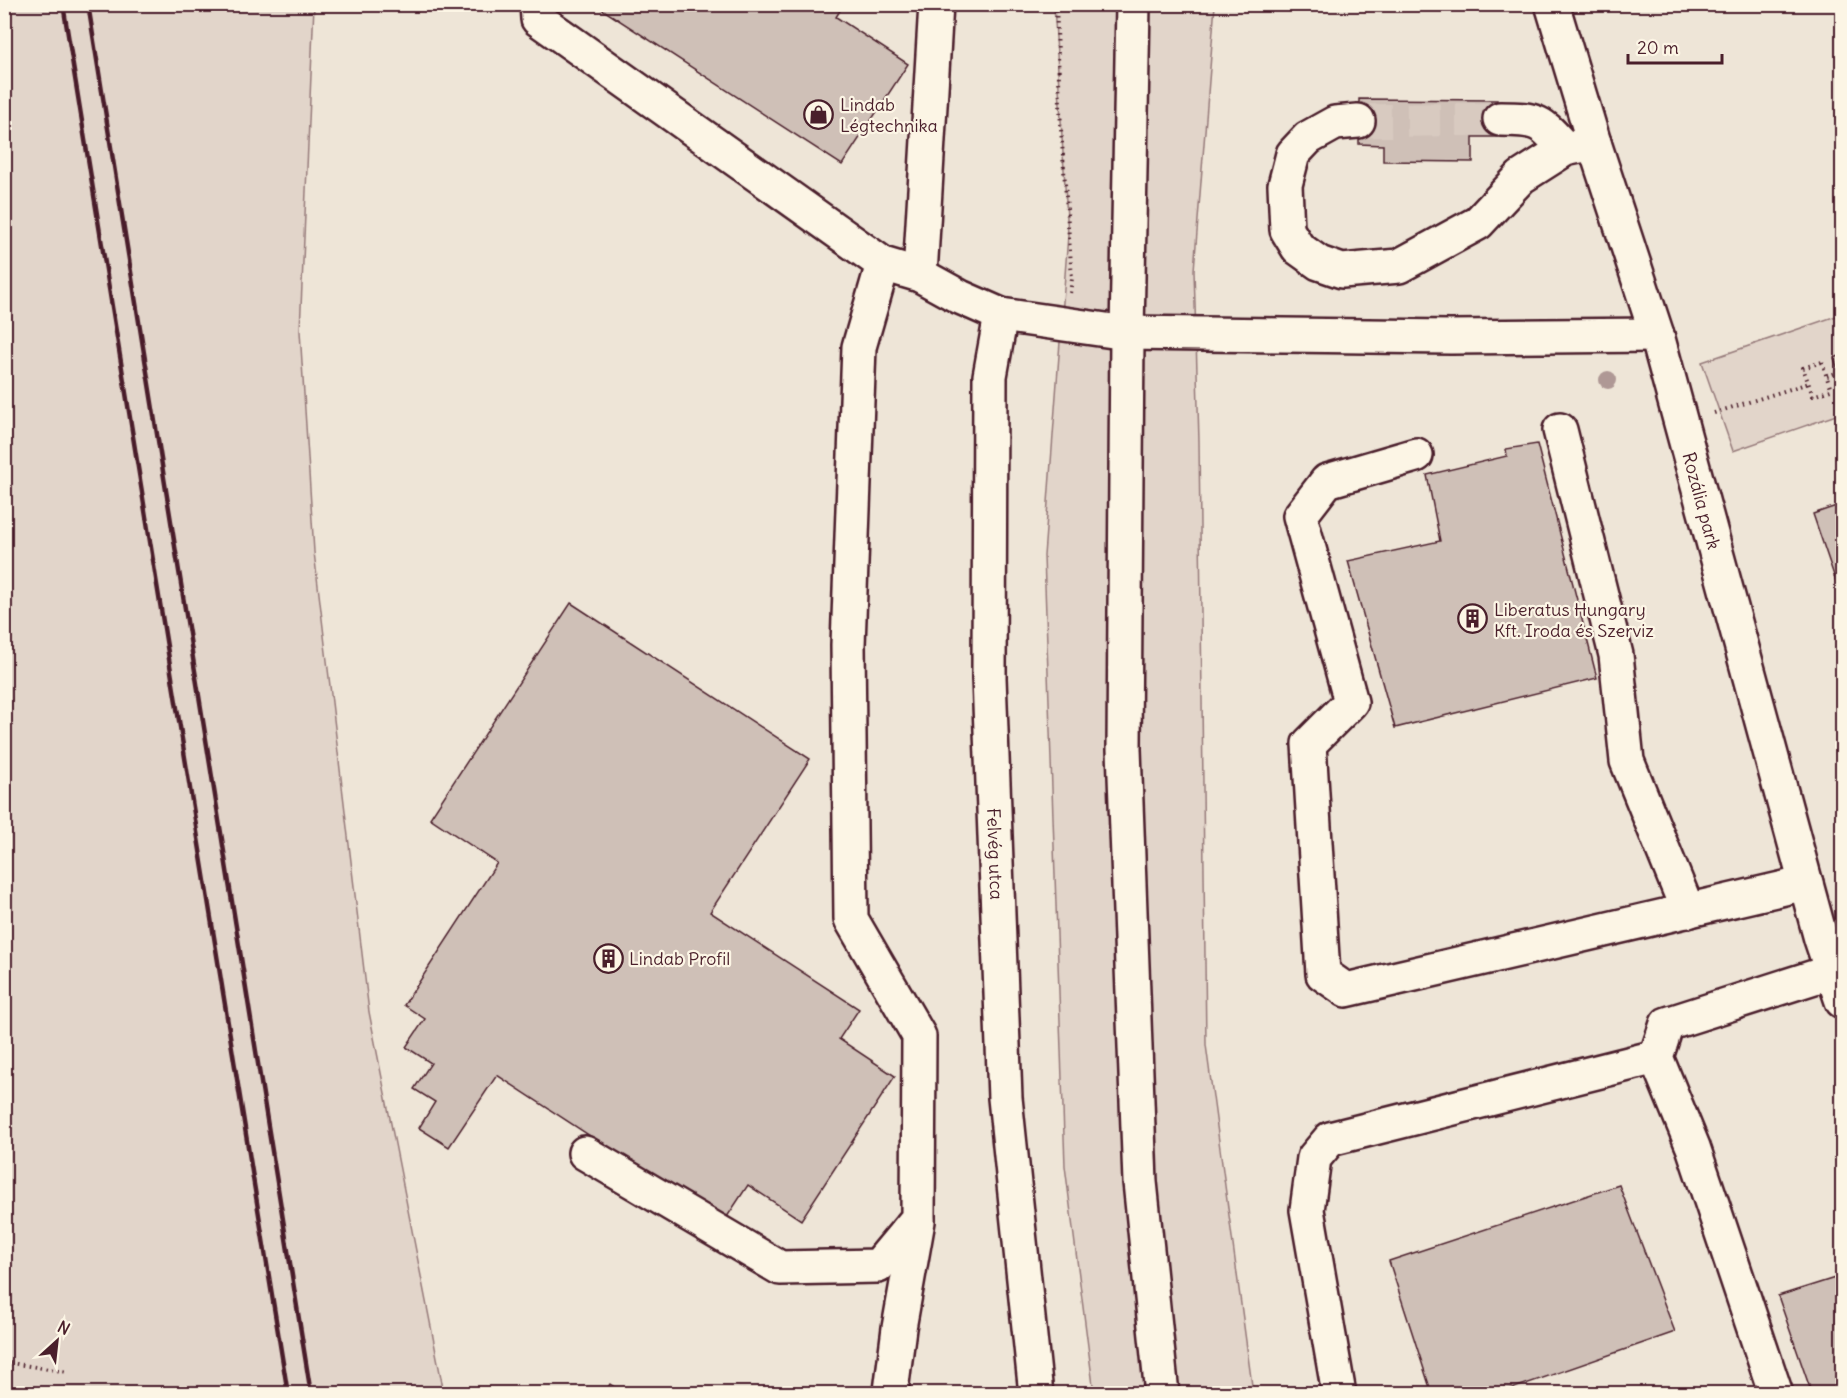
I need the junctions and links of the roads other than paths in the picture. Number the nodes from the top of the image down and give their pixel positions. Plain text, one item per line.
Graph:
1 (537, 4) edge
2 (936, 4) edge
3 (1132, 4) edge
4 (1552, 4) edge
5 (1500, 119) tunnel mouth
6 (1358, 121) tunnel mouth
7 (1579, 146) junction
8 (883, 264) junction
9 (920, 275) junction
10 (1001, 315) junction
11 (1127, 333) junction
12 (1657, 335) junction
13 (1560, 430) dead end
14 (1416, 455) dead end
15 (1806, 883) junction
16 (1688, 911) junction
17 (1836, 966) edge
18 (1656, 1057) junction
19 (585, 1153) dead end
20 (918, 1218) junction
21 (1772, 1392) edge
22 (893, 1394) edge
23 (1036, 1394) edge
24 (1161, 1394) edge
25 (1339, 1394) edge

1 - 8 main road
2 - 9 main road
3 - 11 main road
4 - 7 main road, Rozália park
5 - 7 main road
6 - 7 main road
7 - 12 main road, Rozália park
8 - 9 main road
8 - 20 main road
9 - 10 main road
10 - 11 main road
10 - 23 main road, Felvég utca
11 - 12 main road
11 - 24 main road
12 - 15 main road, Rozália park
13 - 16 main road
14 - 16 main road
15 - 16 main road
15 - 17 main road, Rozália park
17 - 18 main road
18 - 21 main road
18 - 25 main road
19 - 20 main road
20 - 22 main road

